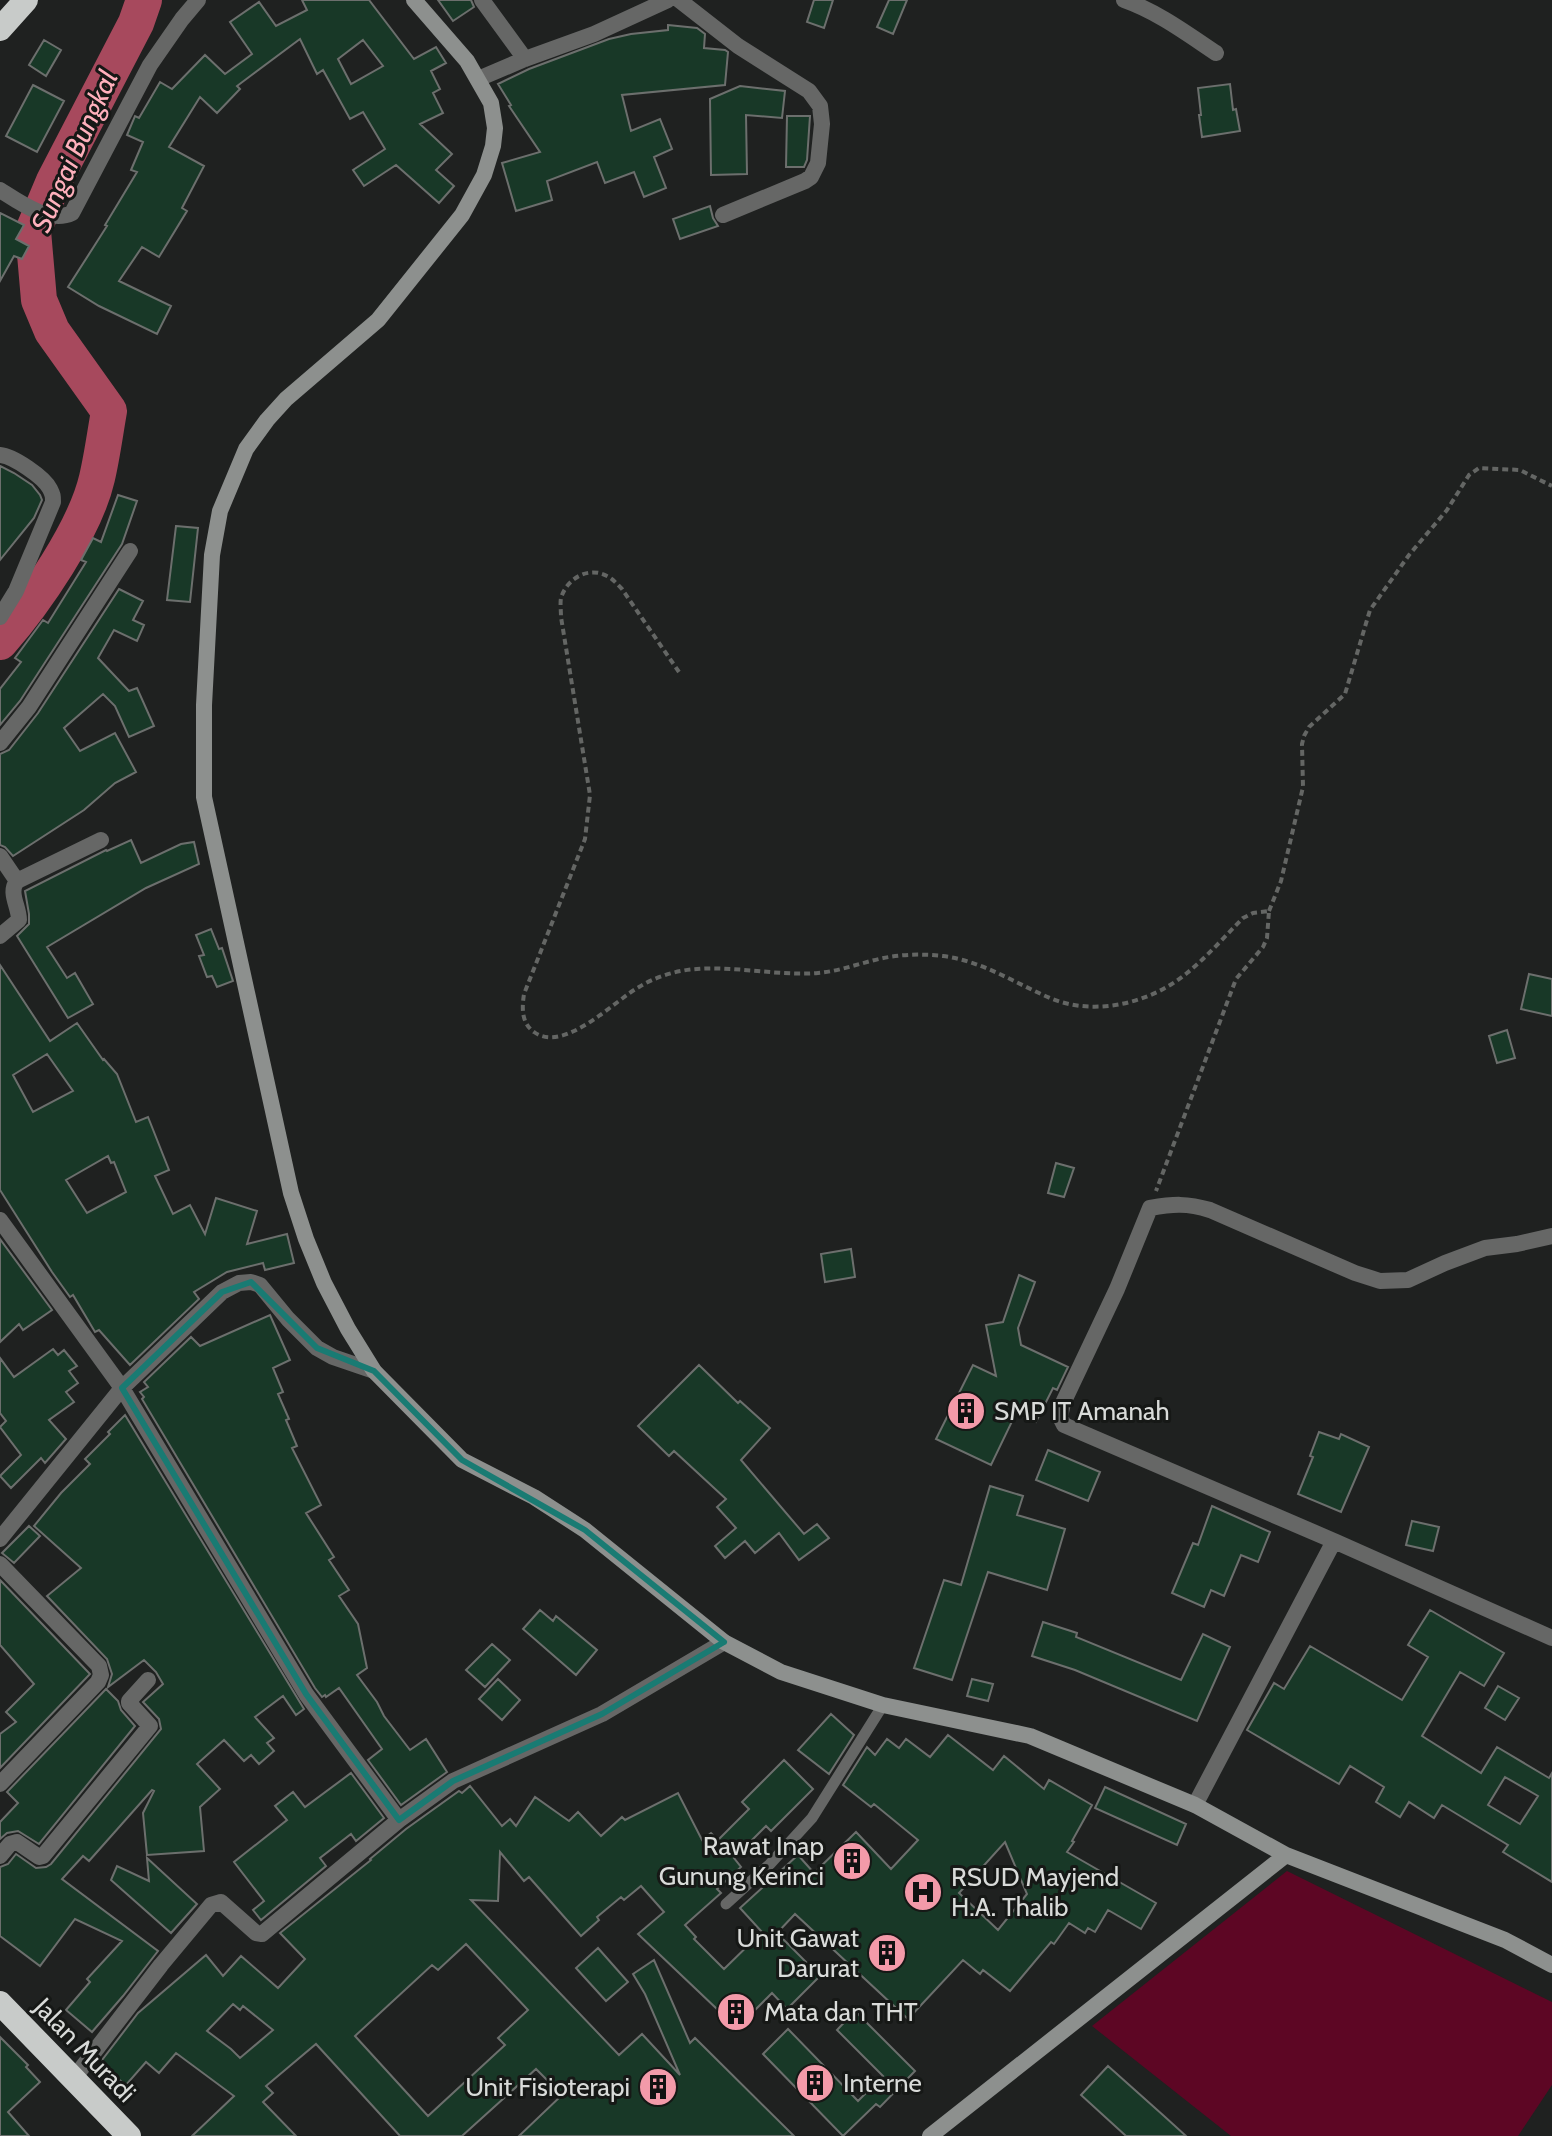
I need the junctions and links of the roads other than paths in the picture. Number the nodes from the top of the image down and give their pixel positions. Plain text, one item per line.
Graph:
1 (26, 0) edge
2 (198, 0) edge
3 (414, 0) edge
4 (482, 0) edge
5 (668, 0) edge
6 (679, 0) edge
7 (1124, 0) edge
8 (0, 29) edge
9 (1216, 53) dead end
10 (525, 59) junction
11 (478, 79) junction
12 (0, 190) edge
13 (723, 215) dead end
14 (0, 455) edge
15 (130, 551) dead end
16 (0, 617) edge
17 (0, 743) edge
18 (101, 840) dead end
19 (0, 856) edge
20 (17, 881) junction
21 (0, 936) edge
22 (0, 1220) edge
23 (1552, 1236) edge
24 (374, 1371) junction
25 (122, 1388) junction
26 (0, 1539) edge
27 (1334, 1541) junction
28 (0, 1564) edge
29 (1552, 1638) edge
30 (724, 1642) junction
31 (148, 1680) dead end
32 (883, 1705) junction
33 (0, 1784) edge
34 (1195, 1805) junction
35 (399, 1820) junction
36 (1286, 1855) junction
37 (0, 1856) edge
38 (726, 1904) dead end
39 (1552, 1965) edge
40 (0, 2003) edge
41 (74, 2078) junction
42 (129, 2136) edge
43 (930, 2136) edge

1 - 8 highway
2 - 12 street
3 - 11 main road
4 - 10 street
5 - 10 street
6 - 13 street
7 - 9 street
10 - 11 street
11 - 24 main road
14 - 16 street
15 - 17 street
18 - 20 street
19 - 20 street
20 - 21 street
22 - 25 street
23 - 27 street
24 - 25 street
24 - 30 main road
25 - 26 street
25 - 35 street
27 - 29 street
27 - 34 street
28 - 33 street
30 - 32 main road
30 - 35 street
31 - 37 street
32 - 34 main road
32 - 38 lane
34 - 36 main road
35 - 41 street
36 - 39 main road
36 - 43 main road
40 - 41 highway, Jalan Muradi
41 - 42 highway, Jalan Muradi

